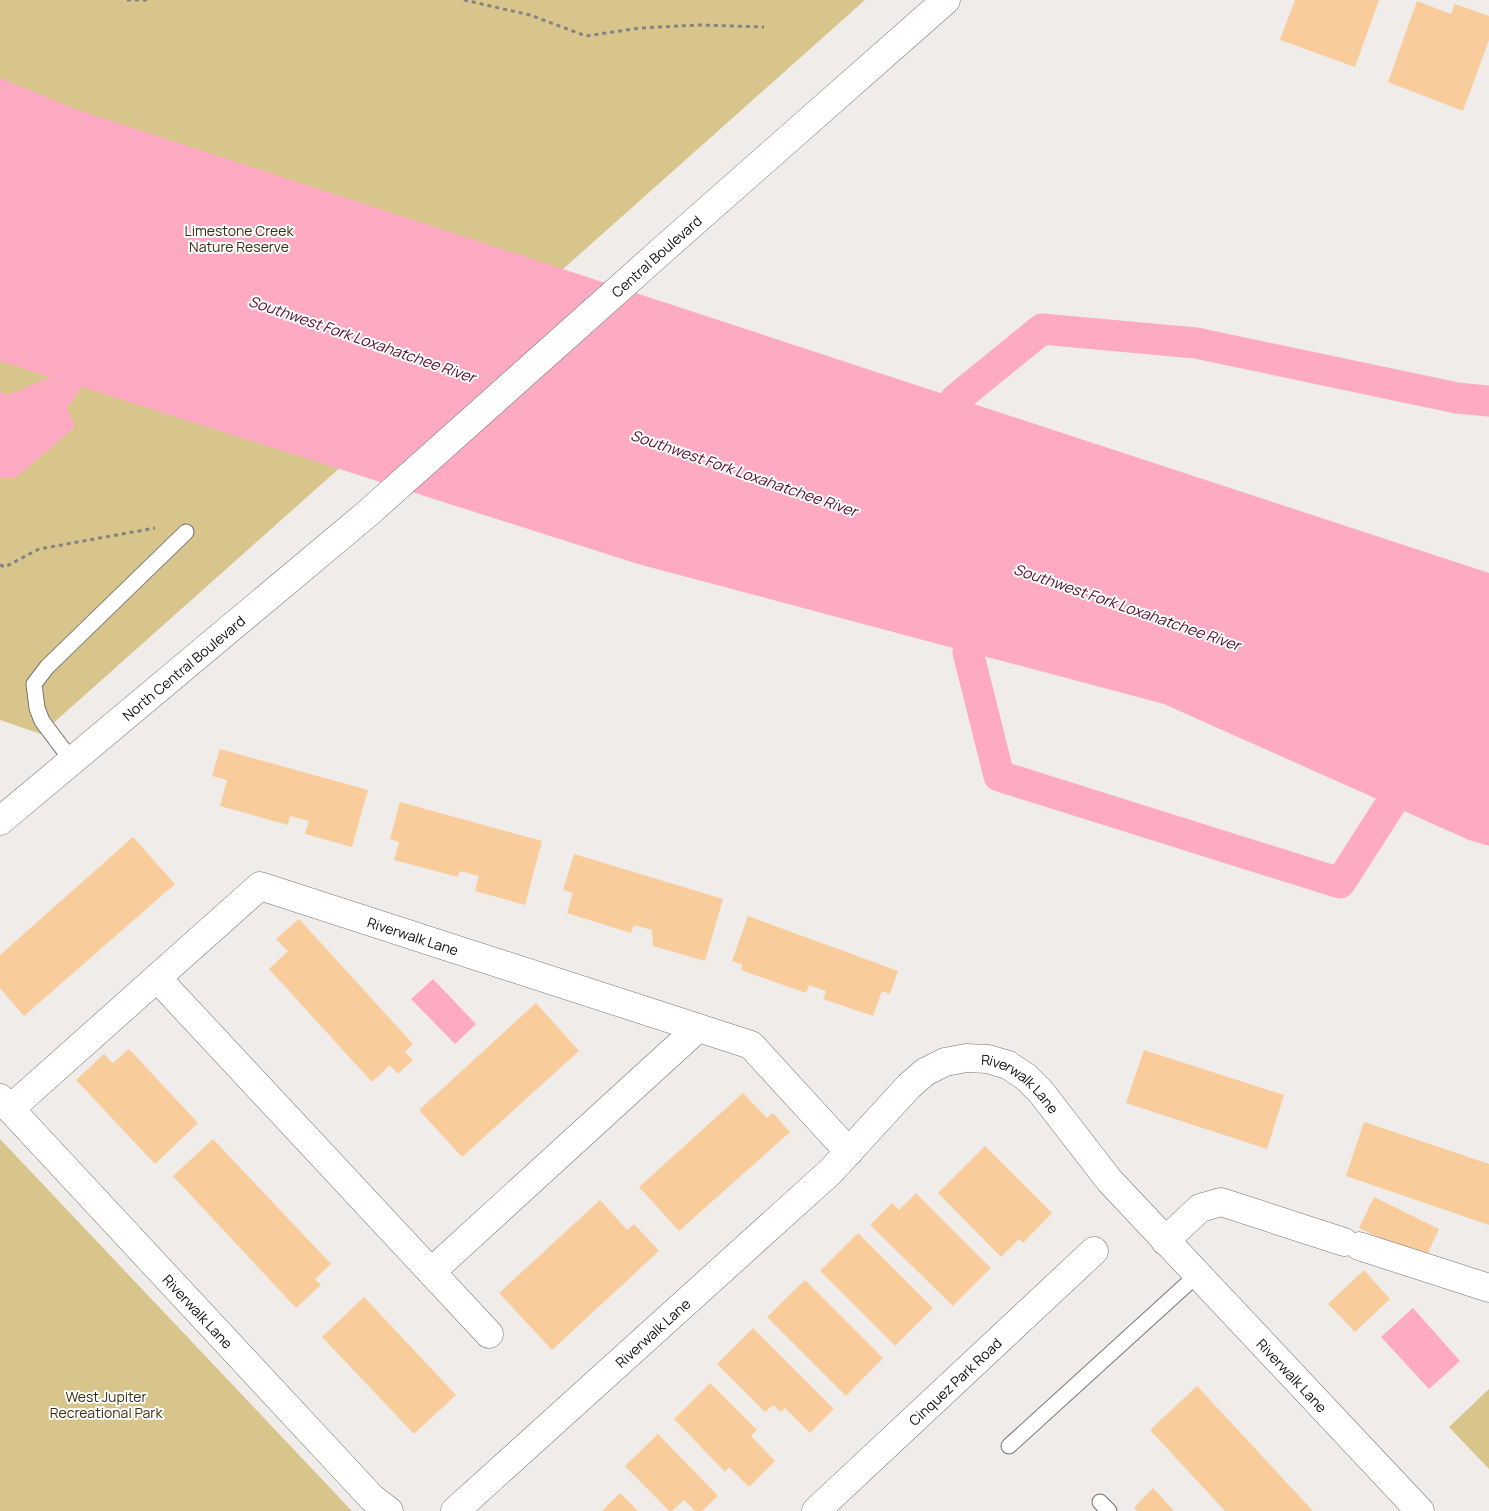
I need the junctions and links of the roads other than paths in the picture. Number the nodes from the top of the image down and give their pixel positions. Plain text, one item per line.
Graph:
1 (946, 0) edge
2 (367, 514) joint
3 (186, 532) road end
4 (72, 761) junction
5 (0, 821) edge
6 (157, 978) junction
7 (698, 1028) junction
8 (5, 1104) edge
9 (850, 1152) junction
10 (1165, 1241) junction
11 (1094, 1251) dead end
12 (431, 1272) junction
13 (1197, 1275) junction
14 (1489, 1288) edge
15 (489, 1334) dead end
16 (1009, 1446) dead end
17 (1415, 1509) edge
18 (389, 1511) edge
19 (455, 1511) edge
20 (816, 1511) edge

1 - 2 street, Central Boulevard
2 - 4 street, North Central Boulevard
3 - 4 lane
4 - 5 street, North Central Boulevard
6 - 7 street, Riverwalk Lane
6 - 8 street, Riverwalk Lane
6 - 12 street
7 - 9 street, Riverwalk Lane
7 - 12 street
8 - 18 street, Riverwalk Lane
9 - 10 street, Riverwalk Lane
9 - 19 street, Riverwalk Lane
10 - 13 street, Riverwalk Lane
10 - 14 street
11 - 20 street, Cinquez Park Road
12 - 15 street
13 - 16 lane
13 - 17 street, Riverwalk Lane

